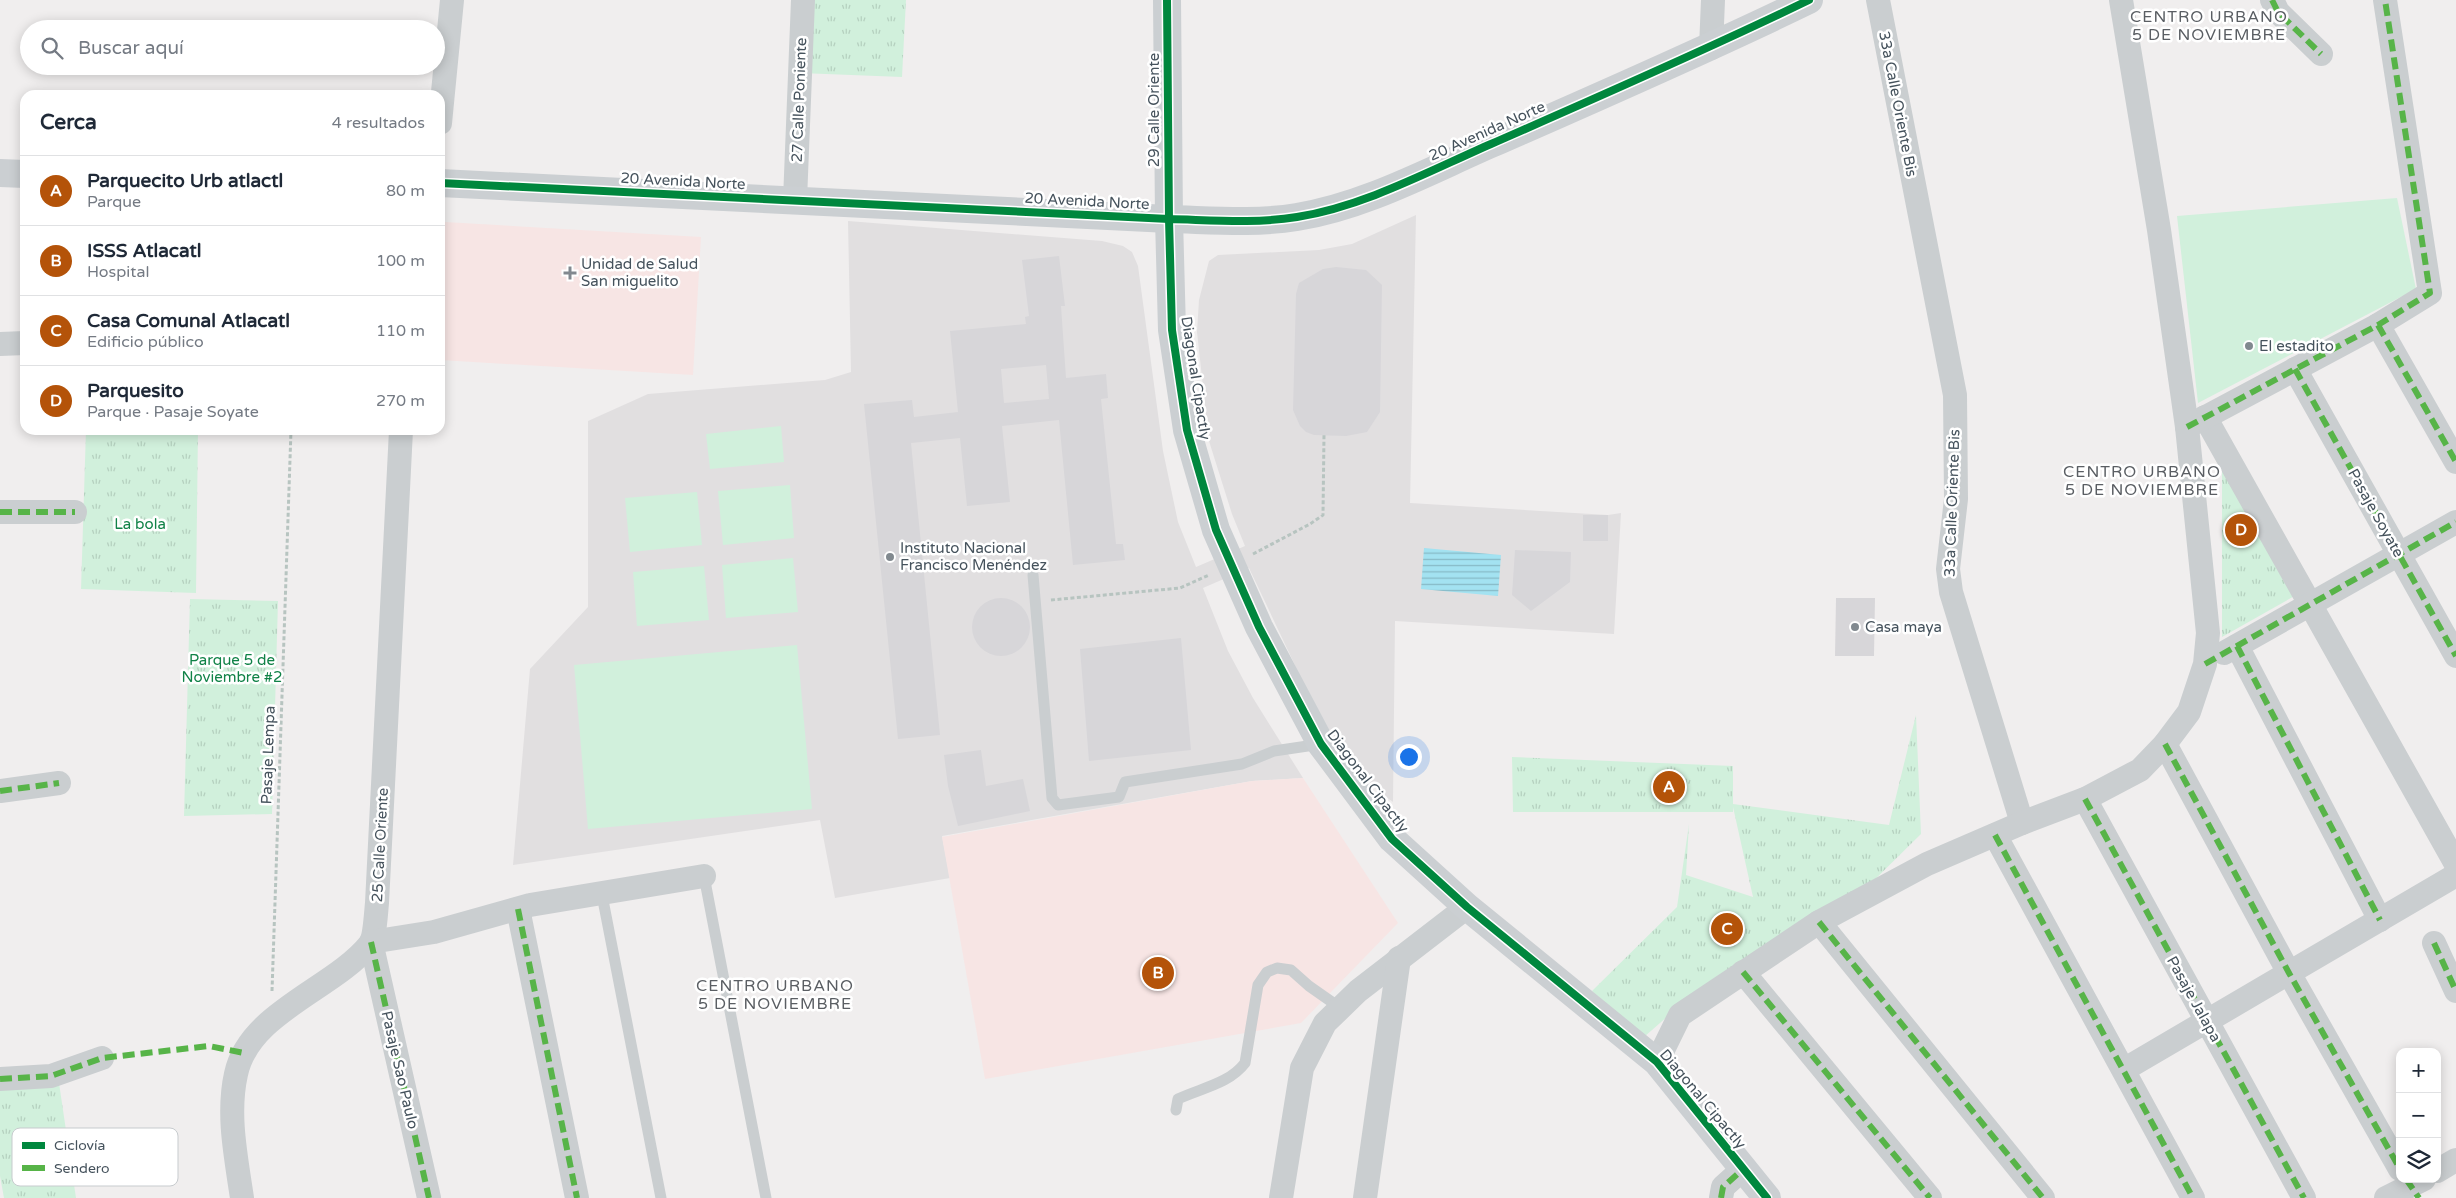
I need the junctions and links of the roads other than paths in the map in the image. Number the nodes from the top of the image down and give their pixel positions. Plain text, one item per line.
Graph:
1 (452, 0) edge
2 (803, 0) edge
3 (1167, 0) edge
4 (1713, 0) edge
5 (1809, 0) edge
6 (1878, 0) edge
7 (2121, 0) edge
8 (2272, 0) edge
9 (2385, 0) edge
10 (1711, 48) junction
11 (2321, 54) dead end
12 (445, 71) edge
13 (445, 75) edge
14 (443, 90) edge
15 (0, 173) edge
16 (20, 174) edge
17 (445, 183) edge
18 (795, 200) junction
19 (1168, 219) junction
20 (2378, 325) junction
21 (20, 343) edge
22 (0, 344) edge
23 (2295, 369) junction
24 (2196, 422) junction
25 (400, 435) edge
26 (2456, 462) edge
27 (0, 512) edge
28 (75, 512) dead end
29 (2456, 522) edge
30 (2399, 554) junction
31 (1033, 575) dead end
32 (2311, 604) junction
33 (2238, 646) junction
34 (2456, 656) edge
35 (2205, 664) junction
36 (1321, 744) junction
37 (2165, 744) junction
38 (59, 783) dead end
39 (0, 790) edge
40 (2085, 799) junction
41 (2022, 823) junction
42 (1995, 835) junction
43 (2456, 864) edge
44 (704, 876) joint
45 (2456, 876) edge
46 (602, 895) junction
47 (1467, 907) junction
48 (518, 910) junction
49 (2380, 920) junction
50 (1819, 922) junction
51 (371, 942) junction
52 (2434, 943) dead end
53 (1399, 958) junction
54 (1743, 972) junction
55 (2290, 973) junction
56 (2456, 991) edge
57 (1339, 1007) junction
58 (2207, 1021) junction
59 (102, 1058) dead end
60 (1657, 1062) junction
61 (2125, 1069) junction
62 (0, 1079) edge
63 (1176, 1110) dead end
64 (2396, 1155) edge
65 (2456, 1160) edge
66 (1743, 1168) junction
67 (2441, 1169) edge
68 (2412, 1183) edge
69 (242, 1198) edge
70 (429, 1198) edge
71 (577, 1198) edge
72 (661, 1198) edge
73 (766, 1198) edge
74 (1281, 1198) edge
75 (1365, 1198) edge
76 (1721, 1198) edge
77 (1767, 1198) edge
78 (1930, 1198) edge
79 (2044, 1198) edge
80 (2193, 1198) edge
81 (2304, 1198) edge
82 (2386, 1198) edge

1 - 12 street
2 - 18 street, 27 Calle Poniente
3 - 19 street, 29 Calle Oriente
4 - 10 street
5 - 10 street, 20 Avenida Norte
6 - 41 street, 33a Calle Oriente Bis
7 - 24 street
8 - 11 street
9 - 20 street
10 - 19 street, 20 Avenida Norte
13 - 14 street
15 - 16 street
17 - 18 street, 20 Avenida Norte
18 - 19 street, 20 Avenida Norte
19 - 36 street, Diagonal Cipactly
20 - 23 street
20 - 26 street
21 - 22 street
23 - 24 street
23 - 30 street, Pasaje Soyate
24 - 32 street
24 - 35 street
25 - 51 street, 25 Calle Oriente
27 - 28 street
29 - 30 street
30 - 32 street
30 - 34 street, Pasaje Soyate
31 - 36 lane
32 - 33 street
32 - 43 street
33 - 35 street
33 - 49 street
35 - 37 street
36 - 47 street, Diagonal Cipactly
37 - 40 street
37 - 55 street
38 - 39 street
40 - 41 street
40 - 58 street, Pasaje Jalapa
41 - 42 street
42 - 50 street
42 - 61 street
44 - 46 street
44 - 73 lane
45 - 49 street
46 - 48 street
46 - 72 lane
47 - 53 street
47 - 60 street, Diagonal Cipactly
48 - 51 street
48 - 71 street
49 - 55 street
50 - 54 street
50 - 79 street
51 - 69 street
51 - 70 street, Pasaje Sao Paulo
52 - 56 street
53 - 57 street
53 - 75 street
54 - 60 street
54 - 78 street
55 - 58 street
55 - 64 street
57 - 63 lane
57 - 74 street
58 - 61 street
58 - 81 street, Pasaje Jalapa
59 - 62 street
60 - 66 street, Diagonal Cipactly
61 - 80 street
65 - 67 street
66 - 76 street
66 - 77 street, Diagonal Cipactly
68 - 82 street

